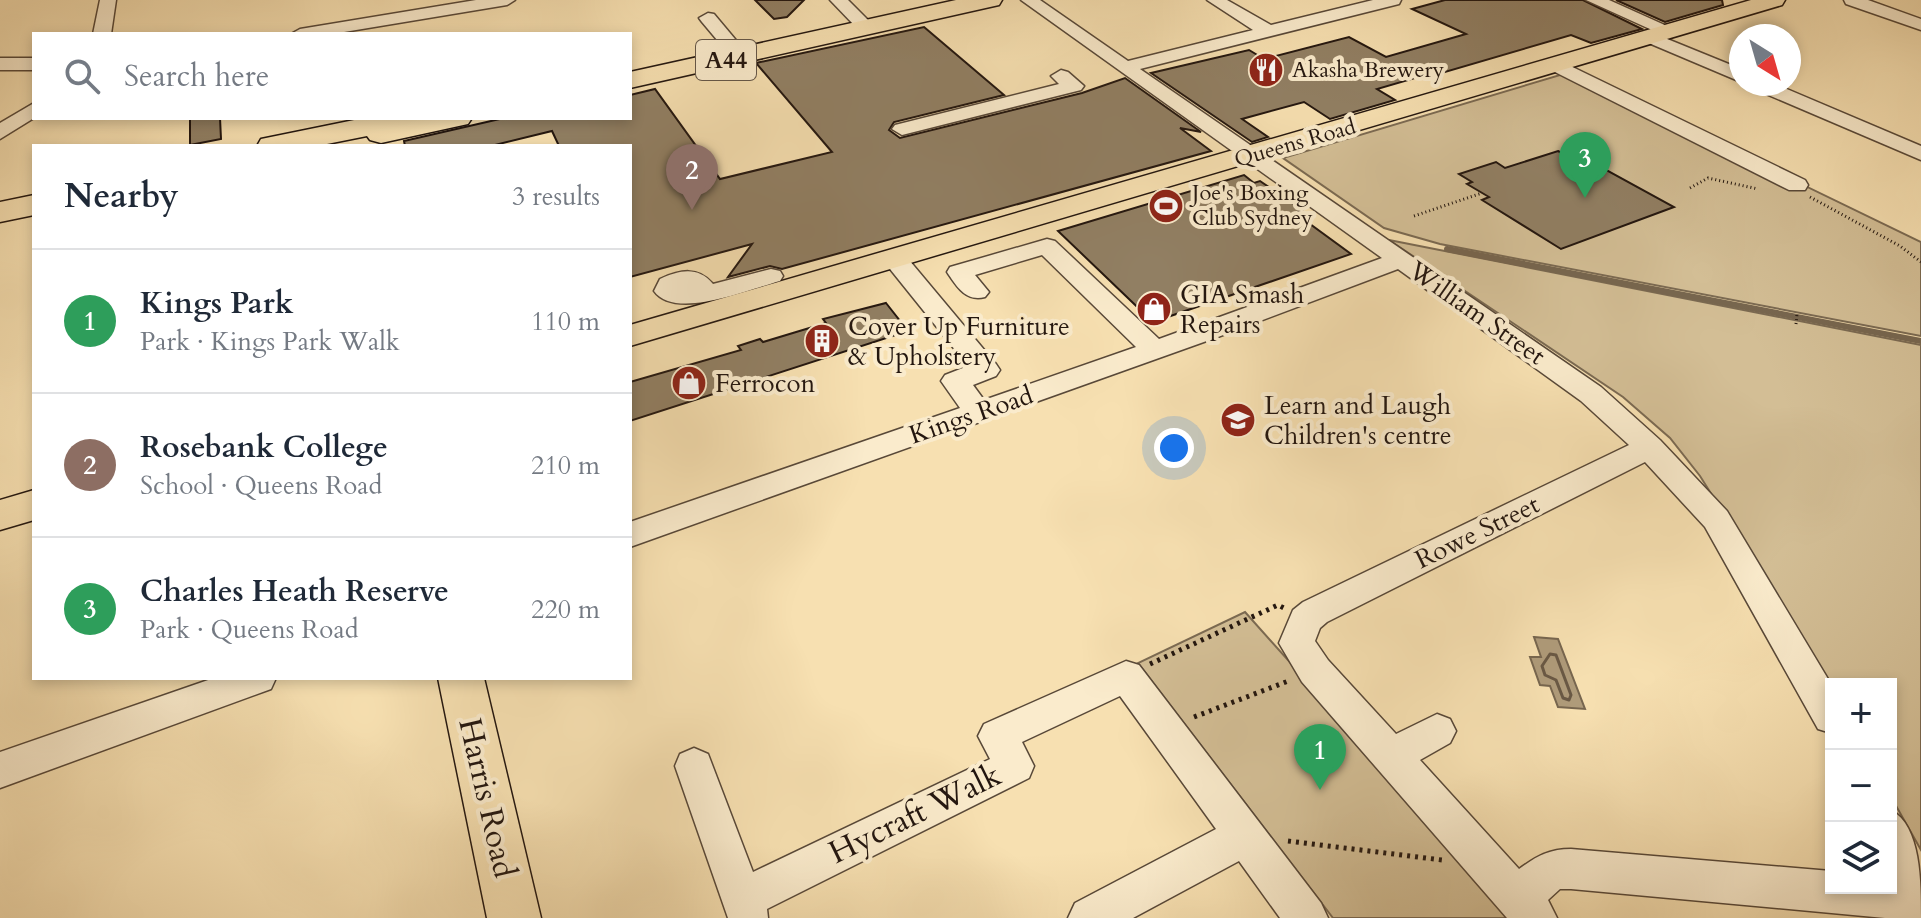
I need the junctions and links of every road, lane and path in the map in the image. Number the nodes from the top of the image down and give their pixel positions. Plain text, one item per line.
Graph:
1 (108, 0) edge
2 (507, 0) edge
3 (838, 0) edge
4 (956, 0) edge
5 (990, 0) edge
6 (1029, 0) edge
7 (1215, 0) edge
8 (1391, 0) edge
9 (1594, 0) edge
10 (1774, 0) edge
11 (1852, 0) edge
12 (1275, 13) dead end
13 (708, 18) dead end
14 (861, 22) junction
15 (1296, 25) junction
16 (1921, 25) edge
17 (408, 26) edge
18 (102, 32) edge
19 (307, 32) edge
20 (1270, 32) junction
21 (1659, 34) junction
22 (734, 49) junction
23 (0, 64) edge
24 (32, 64) edge
25 (1122, 64) junction
26 (1556, 65) junction
27 (1729, 70) edge
28 (632, 71) edge
29 (1061, 76) junction
30 (632, 80) edge
31 (1003, 91) dead end
32 (1787, 96) edge
33 (32, 110) edge
34 (402, 120) edge
35 (447, 120) edge
36 (902, 129) dead end
37 (0, 133) edge
38 (338, 142) edge
39 (305, 144) edge
40 (1921, 154) edge
41 (1253, 156) junction
42 (1690, 188) dead end
43 (1761, 189) dead end
44 (1802, 190) joint
45 (32, 193) edge
46 (1482, 193) dead end
47 (0, 199) edge
48 (32, 205) edge
49 (0, 212) edge
50 (1414, 216) dead end
51 (895, 259) junction
52 (1401, 259) junction
53 (1921, 262) edge
54 (771, 276) dead end
55 (976, 292) dead end
56 (700, 301) junction
57 (1797, 314) dead end
58 (1796, 324) dead end
59 (632, 335) edge
60 (1154, 350) junction
61 (978, 412) junction
62 (1650, 447) junction
63 (32, 506) edge
64 (0, 515) edge
65 (632, 534) edge
66 (1305, 620) junction
67 (1315, 671) junction
68 (1126, 676) junction
69 (252, 680) edge
70 (461, 680) edge
71 (1825, 707) edge
72 (1166, 728) junction
73 (1437, 731) dead end
74 (1392, 756) junction
75 (694, 766) dead end
76 (0, 770) edge
77 (1246, 835) junction
78 (1897, 840) edge
79 (1446, 860) dead end
80 (1921, 885) edge
81 (1921, 900) edge
82 (745, 908) edge
83 (1527, 908) edge
84 (514, 918) edge
85 (1090, 918) edge
86 (1306, 918) edge

1 - 18 street
2 - 17 street
3 - 14 street
4 - 14 highway, A44
5 - 30 highway, A44
6 - 25 street, William Street
7 - 20 street
8 - 15 street
9 - 21 street
10 - 21 main road, Queens Road
11 - 16 street
12 - 15 street
13 - 22 street
14 - 22 highway, A44
15 - 20 street
17 - 19 street
20 - 25 street
21 - 26 main road, Queens Road
21 - 27 street
22 - 28 highway, A44
23 - 24 street
25 - 29 street
25 - 41 street, William Street
26 - 41 main road, Queens Road
26 - 44 street
29 - 31 street
29 - 36 street
32 - 40 street
33 - 37 street
34 - 38 highway
35 - 38 highway
38 - 39 highway
41 - 51 main road, Queens Road
41 - 52 street, William Street
42 - 43 path
44 - 53 path
45 - 47 highway
46 - 50 path
48 - 49 highway
51 - 56 main road, Queens Road
51 - 61 street
52 - 60 street, Kings Road
52 - 62 street, William Street
54 - 56 street
55 - 60 street
56 - 59 main road, Queens Road
57 - 58 path
60 - 61 street, Kings Road
61 - 65 street, Kings Road
62 - 66 street, Rowe Street
62 - 71 street, William Street
63 - 64 main road
66 - 67 street
66 - 68 path
67 - 72 path
67 - 74 street
68 - 72 street
68 - 82 street, Hycraft Walk
69 - 76 street
70 - 84 main road, Harris Road
72 - 77 street
73 - 74 street
74 - 83 street
75 - 82 street
77 - 79 path
77 - 85 street
77 - 86 street
78 - 80 street
81 - 83 street

